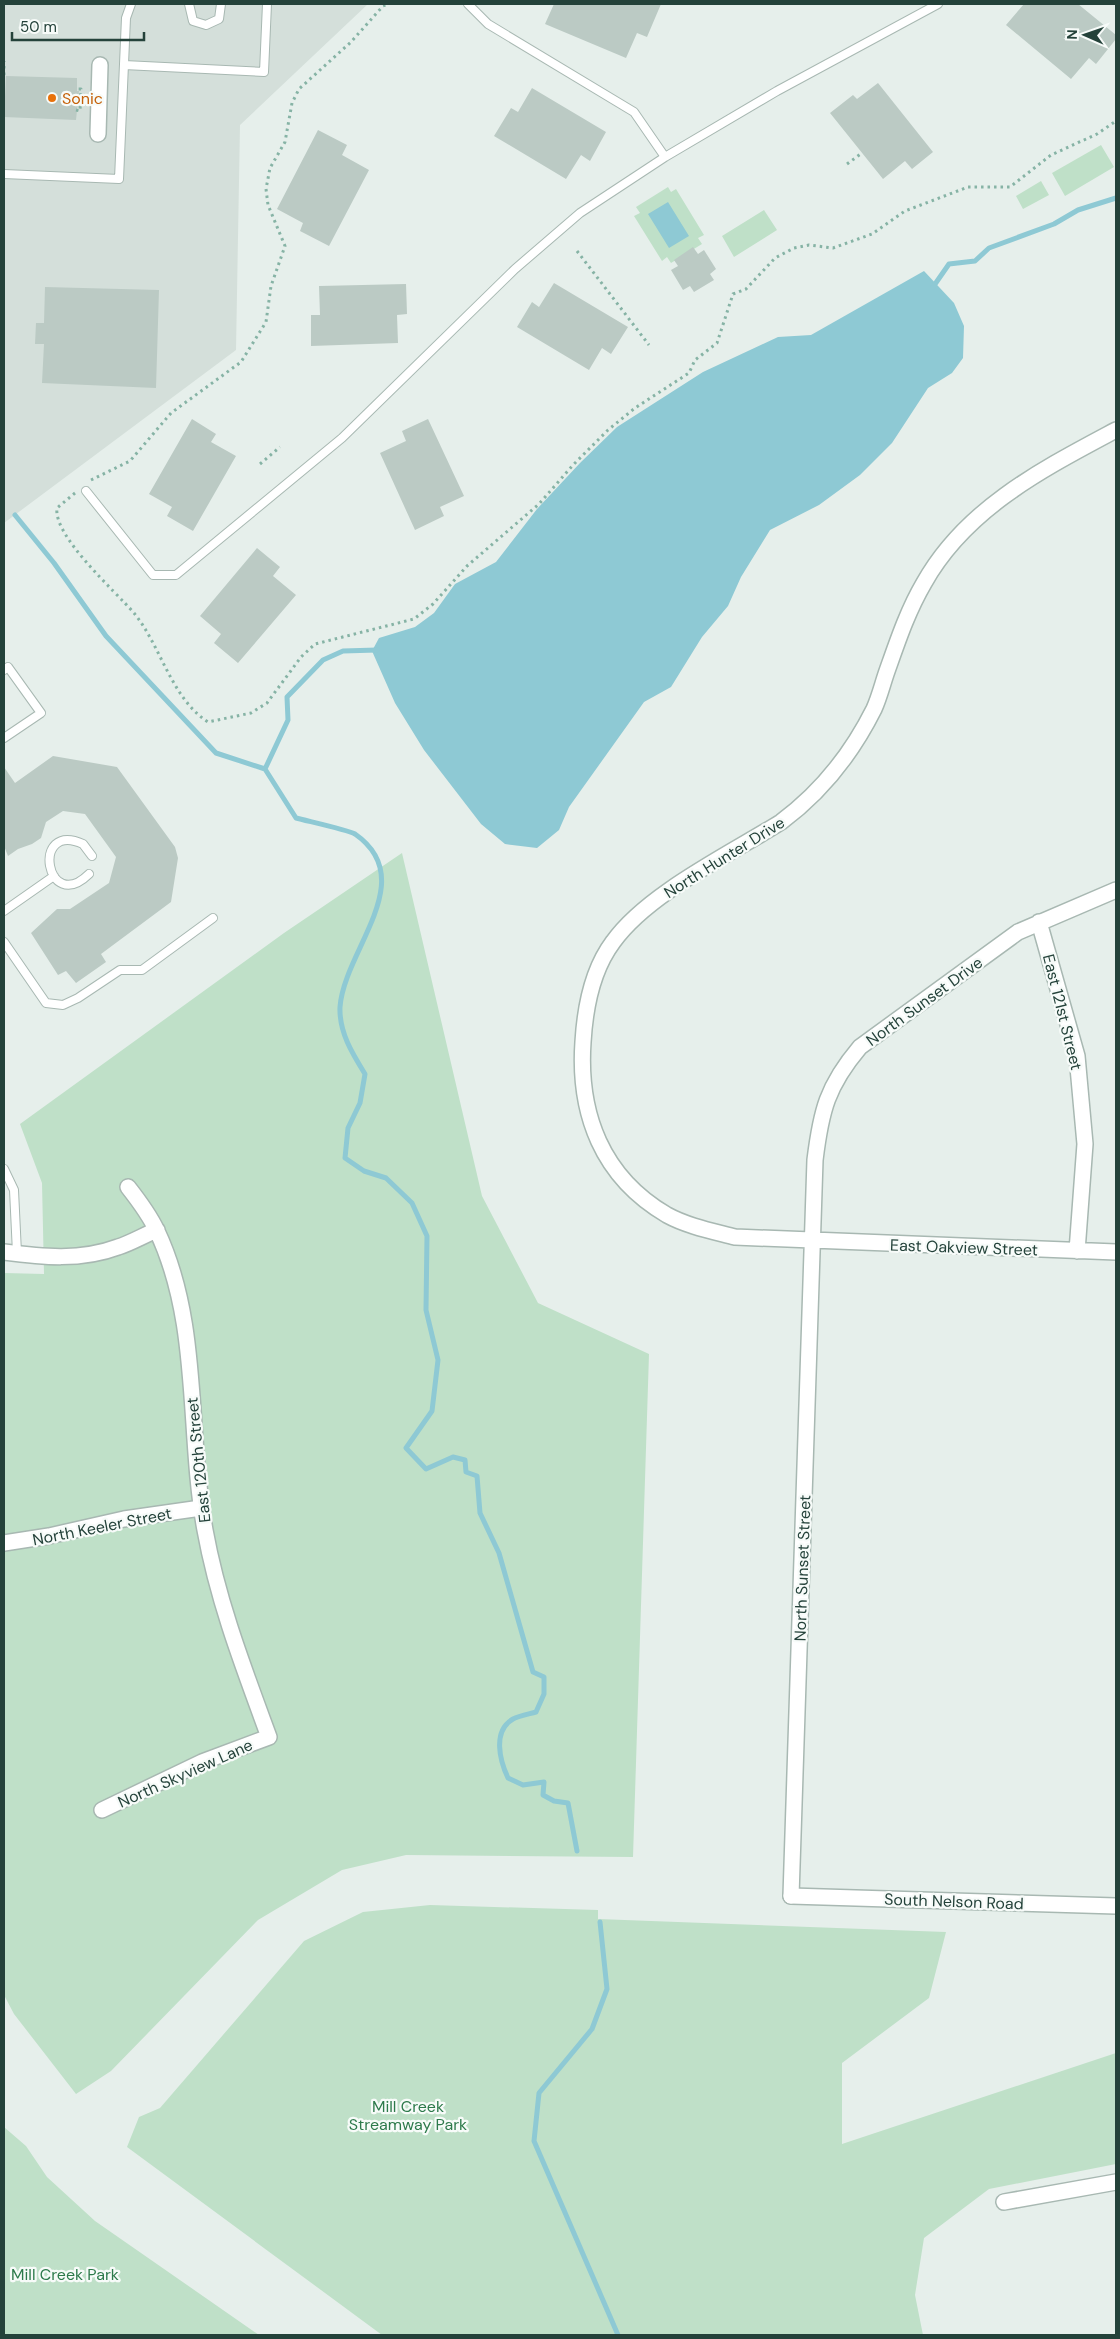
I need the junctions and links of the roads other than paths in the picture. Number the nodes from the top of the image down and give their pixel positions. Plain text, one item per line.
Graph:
1 (131, 4) edge
2 (189, 4) edge
3 (221, 4) edge
4 (267, 4) edge
5 (468, 4) edge
6 (938, 4) edge
7 (100, 65) dead end
8 (124, 66) junction
9 (98, 134) dead end
10 (666, 157) junction
11 (4, 174) edge
12 (1116, 430) edge
13 (83, 490) road end
14 (4, 670) edge
15 (4, 738) edge
16 (92, 856) dead end
17 (89, 874) dead end
18 (54, 876) junction
19 (1116, 890) edge
20 (4, 911) edge
21 (213, 918) dead end
22 (1039, 922) junction
23 (4, 942) edge
24 (4, 1169) edge
25 (128, 1187) dead end
26 (157, 1230) junction
27 (812, 1240) junction
28 (1077, 1251) junction
29 (1116, 1252) edge
30 (10, 1253) edge
31 (201, 1508) junction
32 (4, 1543) edge
33 (269, 1736) joint
34 (102, 1810) dead end
35 (791, 1896) joint
36 (1116, 1906) edge
37 (1116, 2182) edge
38 (1004, 2202) dead end

1 - 8 lane
2 - 3 lane
4 - 8 lane
5 - 10 lane
6 - 10 lane
7 - 9 street
8 - 11 lane
10 - 13 lane
12 - 27 street, North Hunter Drive
14 - 15 lane
16 - 18 lane
17 - 18 lane
18 - 20 lane
19 - 22 street, North Sunset Drive
21 - 23 lane
22 - 27 street, North Sunset Drive
22 - 28 street, East 121st Street
24 - 30 lane
25 - 26 street, East 120th Street
26 - 30 street
26 - 31 street, East 120th Street
27 - 28 street, East Oakview Street
27 - 35 street, North Sunset Street
28 - 29 street, East Oakview Street
31 - 32 street, North Keeler Street
31 - 33 street, East 120th Street
33 - 34 street, North Skyview Lane
35 - 36 street, South Nelson Road
37 - 38 street

